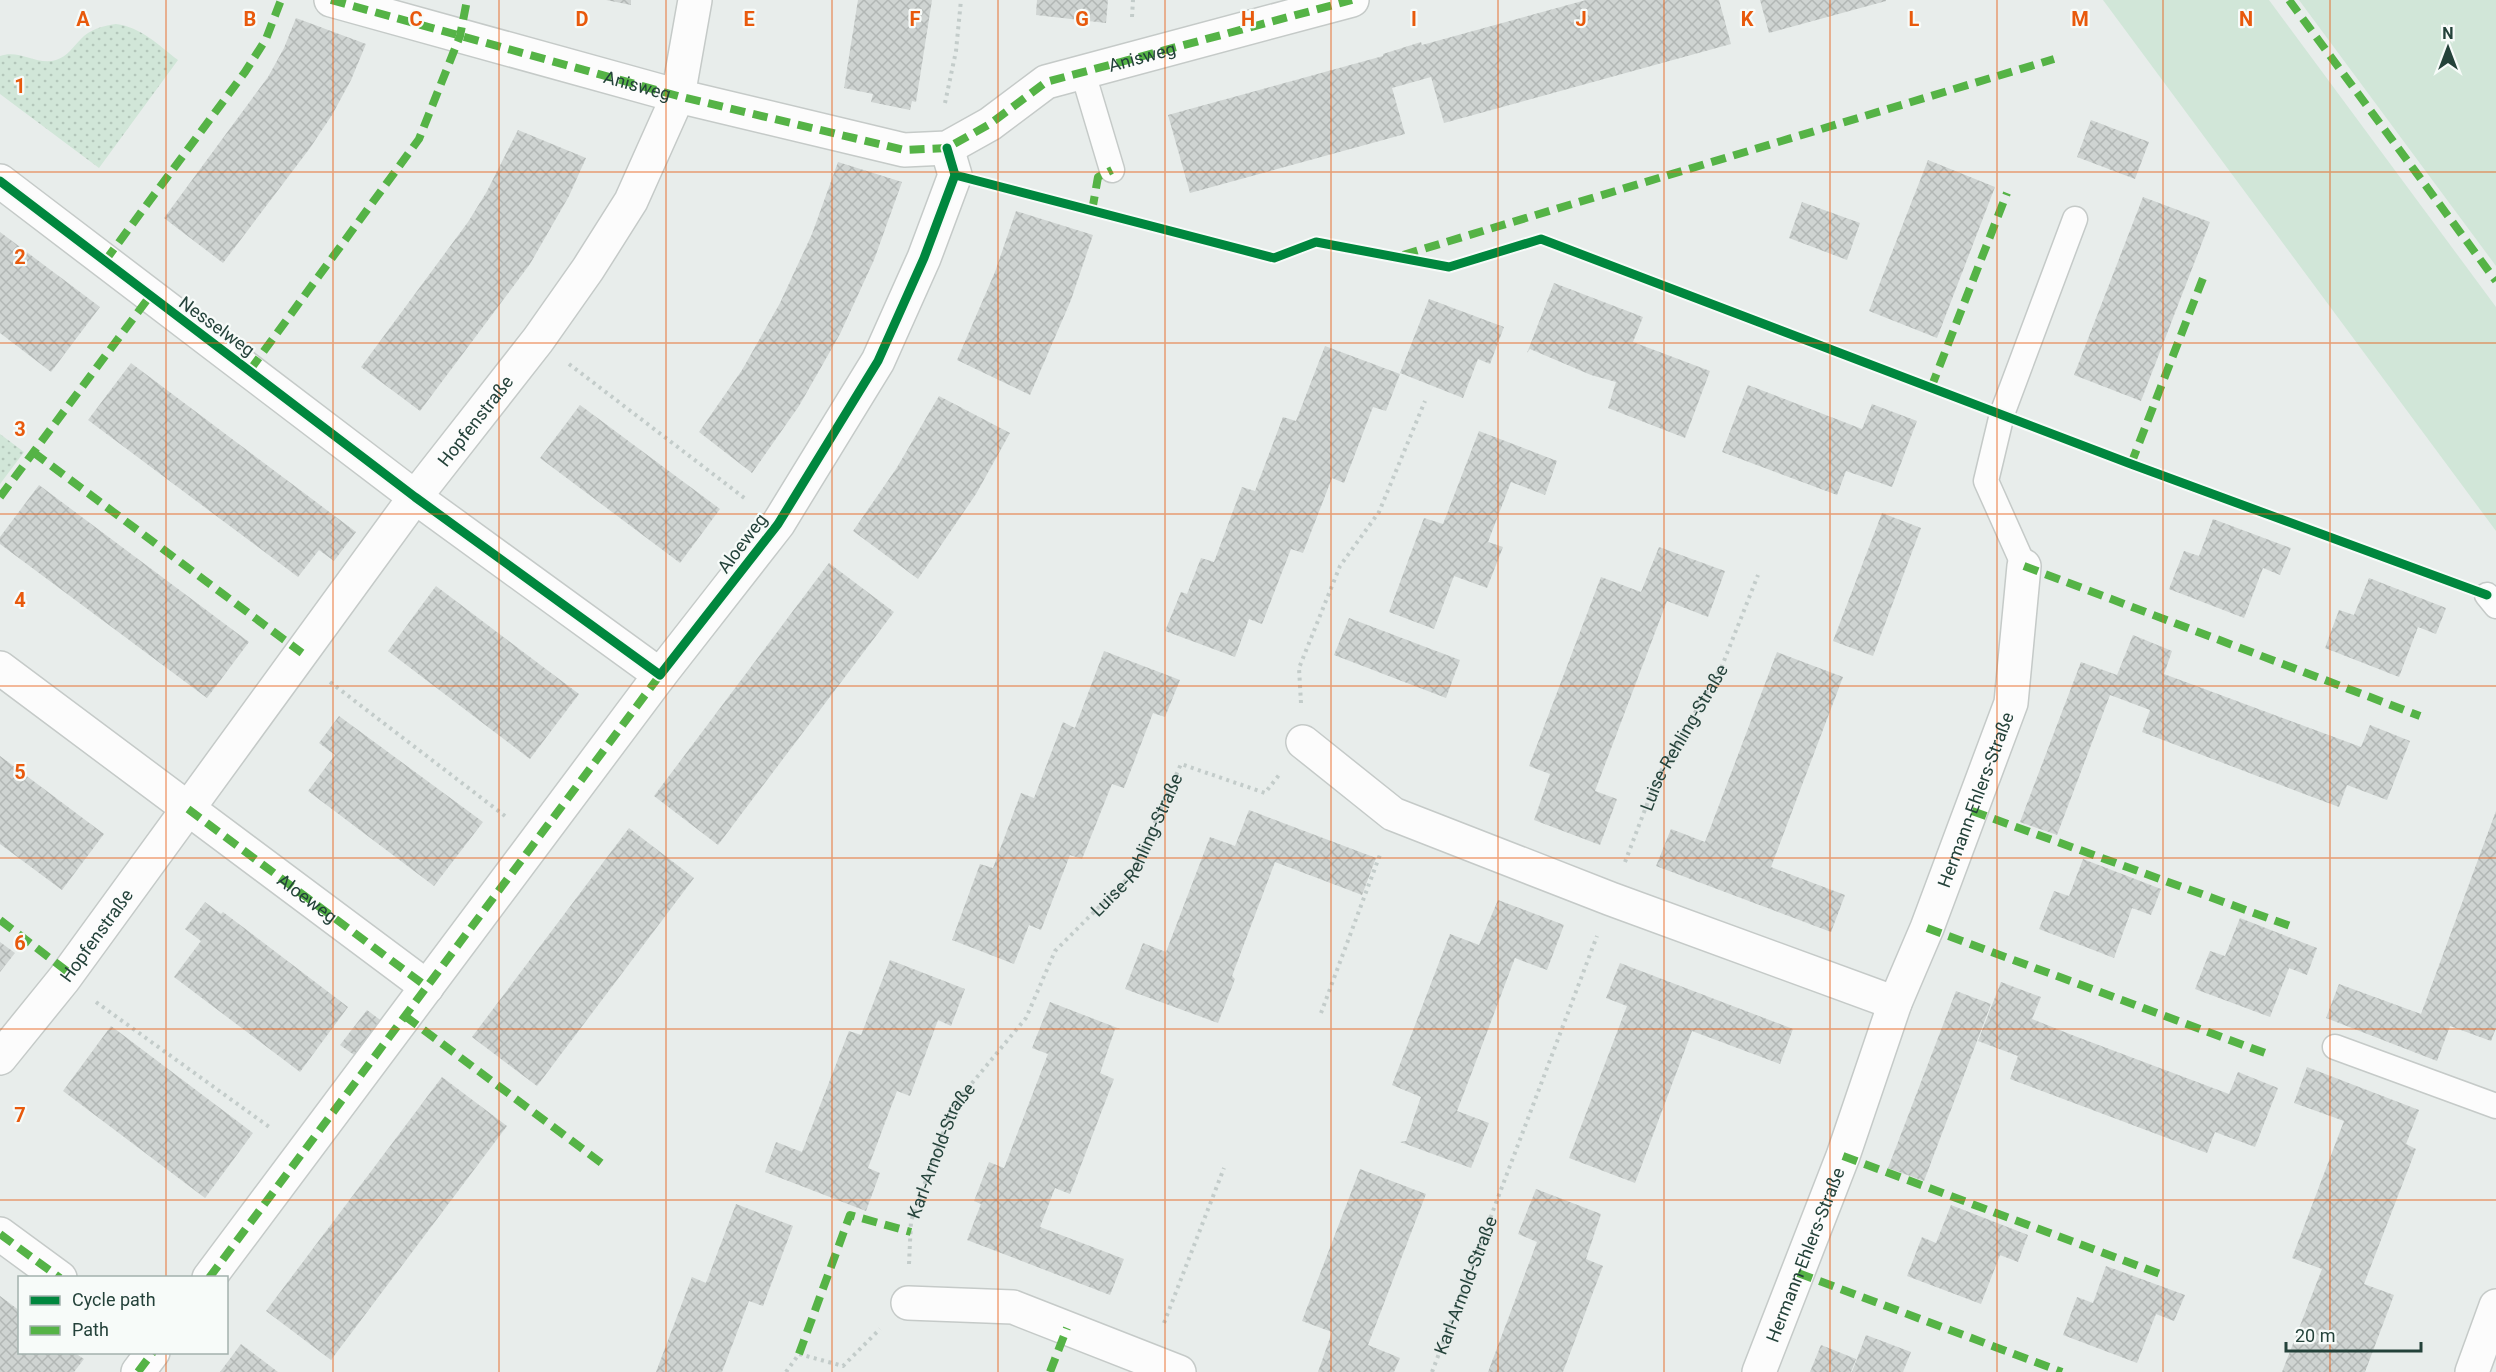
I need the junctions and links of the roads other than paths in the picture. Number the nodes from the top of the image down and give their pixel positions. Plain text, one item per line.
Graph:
1 (331, 0) edge
2 (694, 0) edge
3 (1352, 0) edge
4 (1083, 73) junction
5 (678, 96) junction
6 (947, 148) junction
7 (1112, 170) dead end
8 (0, 181) edge
9 (2075, 219) dead end
10 (415, 497) junction
11 (2024, 566) joint
12 (0, 668) edge
13 (660, 675) junction
14 (1303, 742) road end
15 (188, 809) junction
16 (427, 987) junction
17 (1895, 1003) junction
18 (2335, 1047) dead end
19 (0, 1058) edge
20 (2496, 1106) edge
21 (0, 1234) edge
22 (57, 1276) edge
23 (210, 1276) edge
24 (908, 1303) road end
25 (2496, 1306) edge
26 (152, 1354) edge
27 (1164, 1366) edge
28 (138, 1372) edge
29 (1759, 1372) edge
30 (2472, 1372) edge

1 - 5 street, Anisweg
2 - 5 street, Hopfenstraße
3 - 4 street, Anisweg
4 - 6 street, Anisweg
4 - 7 lane
5 - 6 street, Anisweg
5 - 10 street, Hopfenstraße
6 - 13 street, Aloeweg
8 - 10 street, Nesselweg
9 - 11 lane, Hermann-Ehlers-Straße
10 - 13 street
10 - 15 street, Hopfenstraße
11 - 17 street, Hermann-Ehlers-Straße
12 - 15 street
13 - 16 street, Aloeweg
14 - 17 street
15 - 16 street, Aloeweg
15 - 19 street, Hopfenstraße
16 - 23 street, Aloeweg
17 - 29 street, Hermann-Ehlers-Straße
18 - 20 lane
21 - 22 street
24 - 27 street
25 - 30 street
26 - 28 street

